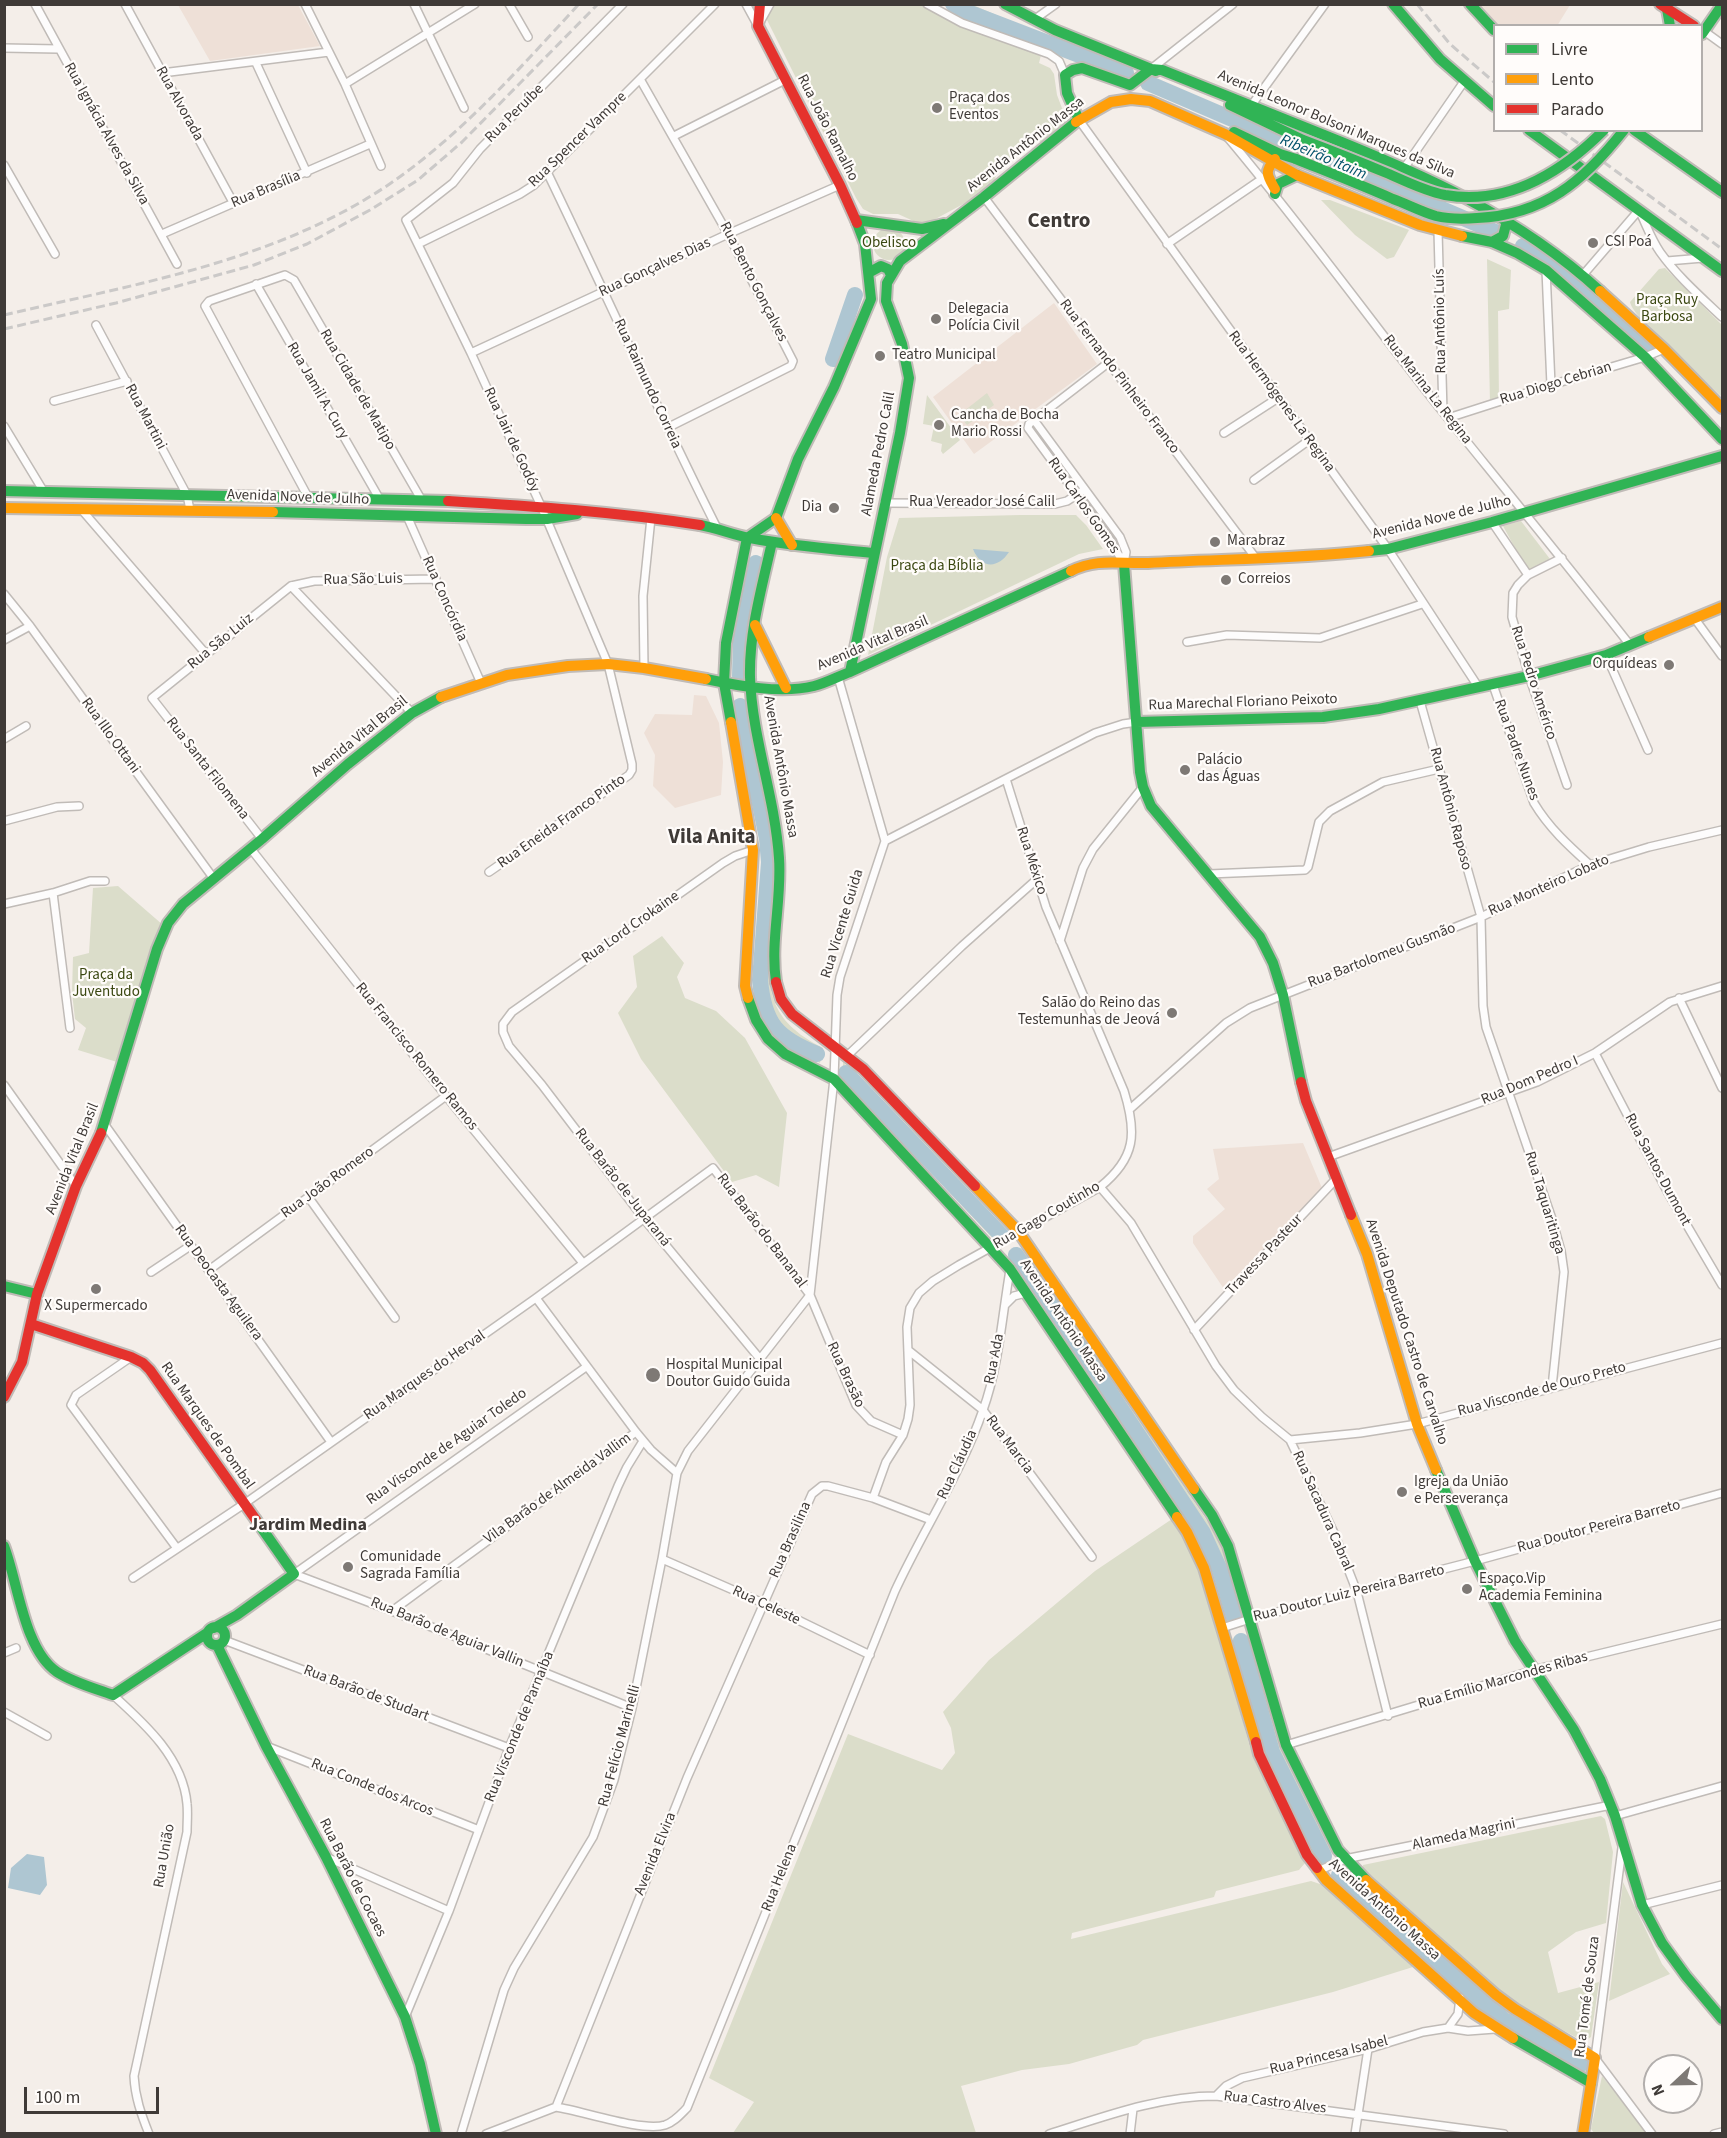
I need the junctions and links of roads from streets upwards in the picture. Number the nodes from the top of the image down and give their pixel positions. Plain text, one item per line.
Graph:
1 (35, 4) edge
2 (125, 4) edge
3 (305, 4) edge
4 (414, 4) edge
5 (475, 4) edge
6 (509, 4) edge
7 (623, 4) edge
8 (715, 4) edge
9 (746, 4) edge
10 (760, 4) edge
11 (770, 4) edge
12 (927, 4) edge
13 (1005, 4) edge
14 (1056, 4) edge
15 (1233, 4) edge
16 (1325, 4) edge
17 (1393, 4) edge
18 (1470, 4) edge
19 (1722, 5) edge
20 (1664, 7) edge
21 (1023, 9) edge
22 (1035, 20) junction
23 (1669, 24) edge
24 (1691, 24) edge
25 (758, 26) junction
26 (1703, 27) edge
27 (1493, 29) edge
28 (1703, 32) edge
29 (428, 33) junction
30 (528, 37) dead end
31 (1722, 44) edge
32 (4, 48) edge
33 (58, 50) junction
34 (329, 52) junction
35 (256, 63) junction
36 (162, 73) junction
37 (1146, 73) junction
38 (1065, 75) junction
39 (640, 79) junction
40 (785, 80) junction
41 (1463, 83) junction
42 (345, 84) junction
43 (1131, 99) junction
44 (1493, 105) edge
45 (1251, 106) junction
46 (464, 108) dead end
47 (1079, 120) junction
48 (1532, 132) edge
49 (1602, 132) edge
50 (1622, 132) edge
51 (1641, 133) edge
52 (674, 136) junction
53 (1231, 137) junction
54 (1247, 138) junction
55 (370, 144) junction
56 (1280, 154) junction
57 (1272, 162) junction
58 (4, 165) edge
59 (381, 166) dead end
60 (1405, 167) junction
61 (307, 173) junction
62 (548, 174) junction
63 (1297, 175) junction
64 (1262, 178) junction
65 (840, 185) junction
66 (1275, 192) junction
67 (1722, 192) edge
68 (984, 196) junction
69 (234, 204) junction
70 (1640, 210) junction
71 (406, 220) joint
72 (856, 220) junction
73 (1507, 221) junction
74 (950, 222) junction
75 (1438, 231) junction
76 (1524, 232) junction
77 (162, 234) junction
78 (728, 234) junction
79 (1492, 242) junction
80 (418, 244) junction
81 (1167, 244) junction
82 (1517, 253) junction
83 (55, 254) dead end
84 (1705, 258) junction
85 (900, 261) joint
86 (1667, 261) junction
87 (177, 264) dead end
88 (870, 268) junction
89 (1546, 270) junction
90 (1722, 270) edge
91 (1583, 274) junction
92 (891, 275) junction
93 (256, 284) junction
94 (604, 291) junction
95 (1722, 316) edge
96 (96, 325) dead end
97 (1664, 349) junction
98 (471, 353) junction
99 (1645, 357) junction
100 (1108, 363) junction
101 (127, 381) junction
102 (1551, 385) junction
103 (1278, 398) junction
104 (54, 400) dead end
105 (1722, 408) edge
106 (1443, 412) junction
107 (1448, 418) junction
108 (1031, 422) junction
109 (4, 426) edge
110 (667, 428) junction
111 (1224, 433) dead end
112 (1722, 439) edge
113 (1308, 441) junction
114 (1722, 456) edge
115 (1254, 480) dead end
116 (1084, 490) junction
117 (4, 491) edge
118 (44, 492) junction
119 (187, 495) junction
120 (1077, 495) junction
121 (308, 497) junction
122 (379, 498) junction
123 (420, 499) junction
124 (884, 503) junction
125 (541, 506) junction
126 (4, 508) edge
127 (81, 509) junction
128 (190, 510) junction
129 (589, 512) junction
130 (1526, 513) junction
131 (407, 516) junction
132 (651, 518) junction
133 (776, 518) junction
134 (547, 519) junction
135 (1492, 522) junction
136 (717, 528) junction
137 (747, 538) junction
138 (772, 542) junction
139 (792, 545) junction
140 (1388, 549) junction
141 (874, 553) junction
142 (1255, 557) junction
143 (1562, 558) junction
144 (1124, 564) junction
145 (1528, 574) junction
146 (436, 579) junction
147 (291, 586) junction
148 (4, 594) edge
149 (1422, 604) junction
150 (1722, 607) edge
151 (1695, 619) junction
152 (755, 625) junction
153 (30, 626) junction
154 (4, 640) edge
155 (1187, 642) dead end
156 (1630, 645) junction
157 (206, 654) junction
158 (1606, 655) junction
159 (1722, 656) edge
160 (608, 664) junction
161 (644, 668) junction
162 (850, 672) junction
163 (1529, 676) junction
164 (838, 677) junction
165 (481, 683) junction
166 (724, 683) junction
167 (1493, 685) junction
168 (750, 687) junction
169 (786, 688) junction
170 (1479, 688) junction
171 (152, 698) joint
172 (1420, 701) junction
173 (412, 712) junction
174 (1137, 722) junction
175 (26, 726) dead end
176 (4, 739) edge
177 (1648, 750) dead end
178 (1439, 769) junction
179 (1006, 780) junction
180 (1567, 785) dead end
181 (1143, 787) junction
182 (79, 806) dead end
183 (4, 821) edge
184 (1722, 830) edge
185 (262, 839) junction
186 (885, 841) junction
187 (251, 849) junction
188 (753, 850) junction
189 (1590, 865) junction
190 (489, 872) dead end
191 (1209, 874) junction
192 (214, 879) junction
193 (1036, 880) junction
194 (105, 881) dead end
195 (53, 893) junction
196 (4, 904) edge
197 (1480, 917) junction
198 (1060, 942) junction
199 (1722, 986) edge
200 (1283, 995) junction
201 (1679, 998) junction
202 (512, 1012) joint
203 (70, 1028) dead end
204 (835, 1045) junction
205 (1595, 1053) junction
206 (848, 1055) junction
207 (834, 1079) junction
208 (4, 1085) edge
209 (1722, 1088) edge
210 (1508, 1093) junction
211 (446, 1096) junction
212 (1130, 1109) junction
213 (105, 1125) junction
214 (1328, 1157) junction
215 (713, 1168) joint
216 (1336, 1179) junction
217 (76, 1186) junction
218 (1100, 1187) junction
219 (309, 1198) junction
220 (644, 1219) junction
221 (1018, 1231) junction
222 (190, 1246) junction
223 (992, 1248) junction
224 (583, 1263) junction
225 (1010, 1269) junction
226 (209, 1270) junction
227 (151, 1272) dead end
228 (1722, 1285) edge
229 (4, 1286) edge
230 (1026, 1293) junction
231 (38, 1294) junction
232 (810, 1295) junction
233 (536, 1298) junction
234 (1004, 1307) junction
235 (395, 1318) dead end
236 (32, 1324) junction
237 (1194, 1330) junction
238 (1722, 1343) edge
239 (908, 1350) junction
240 (131, 1357) junction
241 (760, 1359) junction
242 (586, 1366) junction
243 (1552, 1387) junction
244 (4, 1397) edge
245 (983, 1410) junction
246 (1417, 1424) junction
247 (636, 1432) junction
248 (903, 1435) junction
249 (1290, 1440) junction
250 (643, 1441) junction
251 (331, 1442) junction
252 (677, 1473) junction
253 (1722, 1493) edge
254 (873, 1497) junction
255 (244, 1504) junction
256 (931, 1520) junction
257 (4, 1546) edge
258 (176, 1547) junction
259 (1092, 1557) dead end
260 (662, 1559) junction
261 (1475, 1561) junction
262 (294, 1574) junction
263 (133, 1578) dead end
264 (1357, 1592) junction
265 (763, 1603) junction
266 (392, 1611) junction
267 (237, 1615) junction
268 (1250, 1619) junction
269 (1722, 1624) edge
270 (1222, 1628) junction
271 (211, 1630) junction
272 (219, 1641) junction
273 (188, 1647) junction
274 (16, 1648) dead end
275 (4, 1653) edge
276 (870, 1655) junction
277 (543, 1671) junction
278 (1533, 1671) junction
279 (113, 1695) junction
280 (632, 1708) junction
281 (4, 1712) edge
282 (1388, 1716) junction
283 (47, 1736) dead end
284 (1286, 1745) junction
285 (266, 1746) junction
286 (509, 1748) junction
287 (1722, 1786) edge
288 (1613, 1810) junction
289 (479, 1830) junction
290 (326, 1857) junction
291 (1345, 1860) junction
292 (1624, 1864) junction
293 (1318, 1871) junction
294 (1722, 1885) edge
295 (1642, 1905) junction
296 (449, 1911) junction
297 (1460, 1998) junction
298 (405, 2017) junction
299 (1722, 2019) edge
300 (1448, 2028) junction
301 (1496, 2028) junction
302 (1368, 2049) junction
303 (1595, 2058) junction
304 (1591, 2083) junction
305 (1216, 2096) junction
306 (556, 2106) junction
307 (1132, 2109) junction
308 (1358, 2113) junction
309 (1722, 2132) edge
310 (149, 2133) edge
311 (436, 2133) edge
312 (461, 2133) edge
313 (486, 2133) edge
314 (1049, 2133) edge
315 (1130, 2133) edge
316 (1354, 2133) edge
317 (1504, 2133) edge
318 (1583, 2133) edge
319 (1653, 2133) edge
320 (1714, 2133) edge

1 - 33 street, Rua Ignácia Alves da Silva
2 - 36 street, Rua Alvorada
3 - 34 street
4 - 29 street
5 - 29 street
6 - 30 street
7 - 71 street, Rua Peruíbe
8 - 39 street, Rua Spencer Vampre
9 - 25 street
10 - 25 street
11 - 25 street
12 - 38 street
13 - 21 street, Avenida Leonor Bolsoni Marques da Silva
14 - 22 street
15 - 37 street
16 - 45 street
17 - 41 street
18 - 27 street
19 - 26 street
20 - 23 street
20 - 24 street
21 - 22 street, Avenida Leonor Bolsoni Marques da Silva
22 - 37 street, Avenida Leonor Bolsoni Marques da Silva
25 - 40 street, Rua João Ramalho
28 - 31 street
29 - 42 street
29 - 46 street
32 - 33 street
33 - 77 street, Rua Ignácia Alves da Silva
34 - 35 street
34 - 42 street
35 - 36 street
35 - 61 street
36 - 69 street, Rua Alvorada
37 - 38 street, Avenida Leonor Bolsoni Marques da Silva
37 - 45 street, Avenida Leonor Bolsoni Marques da Silva
37 - 49 street, Avenida Leonor Bolsoni Marques da Silva, bridge
38 - 47 street
39 - 52 street, Rua Bento Gonçalves
39 - 62 street, Rua Spencer Vampre
40 - 52 street
40 - 65 street, Rua João Ramalho
41 - 44 street
41 - 60 street
42 - 55 street
43 - 47 street, Avenida Antônio Massa
43 - 53 street, Avenida Antônio Massa
43 - 54 street
45 - 60 street, Avenida Leonor Bolsoni Marques da Silva
47 - 68 street, Avenida Antônio Massa
47 - 81 street, Rua Hermógenes La Regina
48 - 70 street
50 - 56 street, bridge
51 - 67 street
52 - 78 street, Rua Bento Gonçalves
53 - 54 street
53 - 57 street
53 - 64 street, Rua Marina La Regina
54 - 56 street
55 - 59 street
55 - 61 street, Rua Brasília
56 - 57 street
57 - 63 street
57 - 66 street
58 - 83 street
60 - 73 street, Avenida Leonor Bolsoni Marques da Silva
61 - 69 street, Rua Brasília
62 - 80 street, Rua Spencer Vampre
62 - 94 street, Rua Raimundo Correia
63 - 66 street
63 - 75 street
64 - 66 street, Rua Marina La Regina
64 - 81 street
65 - 72 street, Rua João Ramalho
65 - 78 street, Rua Gonçalves Dias
66 - 106 street, Rua Marina La Regina
68 - 74 street, Avenida Antônio Massa
68 - 100 street, Rua Fernando Pinheiro Franco
69 - 77 street, Rua Brasília
70 - 84 street
70 - 86 street
70 - 91 street
71 - 80 street, Rua Jair de Godóy
72 - 74 street, Avenida Antônio Massa
72 - 88 street, Rua João Ramalho
73 - 76 street, Avenida Leonor Bolsoni Marques da Silva
73 - 79 street
74 - 85 street, Avenida Antônio Massa
75 - 79 street
75 - 106 street, Rua Antônio Luís
76 - 82 street
76 - 91 street, Avenida Leonor Bolsoni Marques da Silva
77 - 87 street, Rua Ignácia Alves da Silva
78 - 94 street, Rua Gonçalves Dias
78 - 110 street, Rua Bento Gonçalves
79 - 82 street
80 - 98 street, Rua Jair de Godóy
81 - 103 street, Rua Hermógenes La Regina
82 - 89 street
84 - 86 street
84 - 90 street
85 - 92 street, Alameda Pedro Calil
86 - 95 street
88 - 92 street
88 - 133 street
89 - 99 street
89 - 102 street
91 - 97 street, Avenida Leonor Bolsoni Marques da Silva
92 - 124 street, Alameda Pedro Calil
93 - 121 street
93 - 122 street, Rua Jamil A. Cury
93 - 123 street, Rua Cidade de Matipo
94 - 98 street, Rua Gonçalves Dias
94 - 110 street, Rua Raimundo Correia
96 - 101 street, Rua Martini
97 - 99 street, Rua Diogo Cebrian
97 - 105 street, Avenida Leonor Bolsoni Marques da Silva
98 - 125 street, Rua Jair de Godóy
99 - 102 street, Rua Diogo Cebrian
99 - 112 street
100 - 108 street
100 - 142 street, Rua Fernando Pinheiro Franco
101 - 104 street
101 - 119 street, Rua Martini
102 - 107 street, Rua Diogo Cebrian
103 - 111 street
103 - 113 street, Rua Hermógenes La Regina
106 - 107 street, Rua Marina La Regina
107 - 130 street, Rua Marina La Regina
108 - 116 street, Rua Carlos Gomes
108 - 120 street, Rua Carlos Gomes
109 - 118 street
110 - 136 street, Rua Raimundo Correia
113 - 115 street
113 - 140 street, Rua Hermógenes La Regina
114 - 130 street, Avenida Nove de Julho
116 - 120 street, Rua Vereador José Calil
116 - 144 street, Rua Carlos Gomes
117 - 118 street, Avenida Nove de Julho
118 - 119 street, Avenida Nove de Julho
119 - 121 street, Avenida Nove de Julho
119 - 128 street, Rua Martini
120 - 124 street, Rua Vereador José Calil
120 - 144 street, Rua Carlos Gomes
121 - 122 street, Avenida Nove de Julho
122 - 123 street, Avenida Nove de Julho
123 - 125 street, Avenida Nove de Julho
124 - 141 street, Alameda Pedro Calil
125 - 129 street, Avenida Nove de Julho
125 - 134 street, Rua Jair de Godóy
126 - 127 street, Avenida Nove de Julho
127 - 128 street, Avenida Nove de Julho
127 - 157 street
128 - 131 street, Avenida Nove de Julho
129 - 132 street, Avenida Nove de Julho
129 - 134 street, Avenida Nove de Julho
130 - 135 street, Avenida Nove de Julho
130 - 143 street, Rua Marina La Regina
131 - 134 street, Avenida Nove de Julho
131 - 146 street, Rua Concórdia
132 - 136 street, Avenida Nove de Julho
132 - 161 street
133 - 137 street
133 - 139 street
134 - 160 street, Rua Jair de Godóy
135 - 140 street, Avenida Nove de Julho
135 - 145 street
136 - 137 street, Avenida Nove de Julho
137 - 138 street, Avenida Nove de Julho
137 - 166 street, Avenida Antônio Massa
138 - 139 street, Avenida Nove de Julho
138 - 152 street, Avenida Antônio Massa
139 - 141 street, Avenida Nove de Julho
140 - 142 street, Avenida Nove de Julho
140 - 149 street, Rua Hermógenes La Regina
141 - 162 street
142 - 144 street, Avenida Nove de Julho
143 - 145 street
143 - 156 street, Rua Marina La Regina
144 - 162 street, Avenida Vital Brasil
144 - 174 street, Avenida Deputado Castro de Carvalho
145 - 163 street, Rua Pedro Américo
146 - 147 street, Rua São Luis
146 - 165 street, Rua Concórdia
147 - 157 street, Rua São Luiz
147 - 173 street
148 - 153 street, Rua Illo Ottani
149 - 155 street
149 - 170 street, Rua Hermógenes La Regina
150 - 151 street, Rua Marechal Floriano Peixoto
151 - 156 street, Rua Marechal Floriano Peixoto
151 - 159 street
152 - 168 street, Avenida Antônio Massa
152 - 169 street
153 - 154 street
153 - 192 street, Rua Illo Ottani
156 - 158 street, Rua Marechal Floriano Peixoto
157 - 171 street, Rua São Luiz
158 - 163 street, Rua Marechal Floriano Peixoto
158 - 177 street
160 - 161 street, Avenida Vital Brasil
160 - 165 street, Avenida Vital Brasil
160 - 190 street, Rua Eneida Franco Pinto
161 - 166 street, Avenida Vital Brasil
162 - 164 street, Avenida Vital Brasil
163 - 167 street, Rua Marechal Floriano Peixoto
163 - 180 street, Rua Pedro Américo
164 - 169 street, Avenida Vital Brasil
164 - 186 street
165 - 173 street, Avenida Vital Brasil
166 - 168 street, Avenida Vital Brasil
166 - 188 street, Avenida Antônio Massa
167 - 170 street, Rua Marechal Floriano Peixoto
167 - 189 street, Rua Padre Nunes
168 - 169 street, Avenida Vital Brasil
168 - 204 street, Avenida Antônio Massa
170 - 172 street, Rua Marechal Floriano Peixoto
171 - 185 street, Rua Santa Filomena
172 - 174 street, Rua Marechal Floriano Peixoto
172 - 178 street, Rua Antônio Raposo
173 - 185 street, Avenida Vital Brasil
174 - 179 street, Rua Marechal Floriano Peixoto
174 - 181 street, Avenida Deputado Castro de Carvalho
175 - 176 street
178 - 191 street
178 - 197 street, Rua Antônio Raposo
179 - 186 street, Rua Marechal Floriano Peixoto
179 - 193 street, Rua México
181 - 191 street, Avenida Deputado Castro de Carvalho
181 - 198 street
182 - 183 street
184 - 189 street, Rua Monteiro Lobato
185 - 187 street, Avenida Vital Brasil
186 - 204 street, Rua Vicente Guida
187 - 192 street, Avenida Vital Brasil
187 - 211 street, Rua Francisco Romero Ramos
188 - 202 street, Rua Lord Crokaine
188 - 207 street, Avenida Antônio Massa
189 - 197 street, Rua Monteiro Lobato
191 - 200 street, Avenida Deputado Castro de Carvalho
192 - 213 street, Avenida Vital Brasil
193 - 198 street, Rua México
193 - 206 street
194 - 195 street
195 - 196 street
195 - 203 street
197 - 200 street, Rua Bartolomeu Gusmão
197 - 210 street, Rua Antônio Raposo
198 - 212 street, Rua Gago Coutinho
199 - 201 street, Rua Dom Pedro I
200 - 212 street, Rua Bartolomeu Gusmão
200 - 214 street, Avenida Deputado Castro de Carvalho
201 - 205 street, Rua Dom Pedro I
201 - 209 street
202 - 220 street, Rua Barão de Juparaná
204 - 206 street, Avenida Antônio Massa
204 - 207 street, Rua Vicente Guida
205 - 210 street, Rua Dom Pedro I
205 - 228 street, Rua Santos Dumont
206 - 221 street, Avenida Antônio Massa
207 - 223 street, Avenida Antônio Massa
207 - 232 street, Rua Vicente Guida
208 - 217 street
210 - 214 street, Rua Dom Pedro I
210 - 243 street, Rua Taquaritinga
211 - 219 street, Rua João Romero
211 - 224 street, Rua Francisco Romero Ramos
212 - 218 street, Rua Gago Coutinho
213 - 217 street, Avenida Vital Brasil
213 - 222 street, Rua Deocasta Aguilera
214 - 216 street, Avenida Deputado Castro de Carvalho
215 - 220 street, Rua Marques do Herval
215 - 232 street, Rua Barão do Bananal
216 - 237 street, Travessa Pasteur
216 - 246 street, Avenida Deputado Castro de Carvalho
217 - 231 street, Avenida Vital Brasil
218 - 221 street, Rua Gago Coutinho
218 - 237 street, Rua Sacadura Cabral
219 - 226 street, Rua João Romero
219 - 235 street
220 - 224 street, Rua Marques do Herval
220 - 241 street, Rua Barão de Juparaná
221 - 223 street, Rua Gago Coutinho
221 - 268 street, Avenida Antônio Massa
222 - 226 street, Rua Deocasta Aguilera
222 - 227 street
223 - 225 street, Avenida Antônio Massa
223 - 239 street, Rua Gago Coutinho
224 - 233 street, Rua Marques do Herval
225 - 230 street, Avenida Antônio Massa
225 - 234 street, Rua Ada
226 - 251 street, Rua Deocasta Aguilera
229 - 231 street
230 - 234 street
230 - 270 street, Avenida Antônio Massa
231 - 236 street, Avenida Vital Brasil
232 - 241 street, Rua Felício Marinelli
232 - 248 street, Rua Brasão
233 - 242 street
233 - 251 street, Rua Marques do Herval
234 - 245 street, Rua Ada
236 - 240 street, Rua Marques de Pombal
236 - 244 street, Avenida Vital Brasil
237 - 249 street, Rua Sacadura Cabral
238 - 243 street, Rua Visconde de Ouro Preto
239 - 245 street, Rua Marcia
239 - 248 street, Rua Gago Coutinho
240 - 255 street, Rua Marques de Pombal
240 - 258 street
241 - 252 street, Rua Felício Marinelli
242 - 247 street
242 - 262 street, Rua Visconde de Aguiar Toledo
243 - 246 street, Rua Visconde de Ouro Preto
245 - 256 street, Rua Cláudia
245 - 259 street, Rua Marcia
246 - 249 street, Rua Visconde de Ouro Preto
246 - 261 street, Avenida Deputado Castro de Carvalho
247 - 250 street
247 - 266 street, Vila Barão de Almeida Vallim
248 - 254 street, Rua Gago Coutinho
249 - 264 street, Rua Sacadura Cabral
250 - 252 street
250 - 277 street, Rua Visconde de Parnaíba
251 - 255 street, Rua Marques do Herval
252 - 260 street, Rua Felício Marinelli
253 - 261 street, Rua Doutor Pereira Barreto
254 - 256 street, Rua Brasilina
254 - 265 street, Rua Brasilina
255 - 258 street, Rua Marques do Herval
255 - 262 street, Rua Marques de Pombal
256 - 276 street, Rua Helena
257 - 279 street, Rua União
258 - 263 street, Rua Marques do Herval
260 - 265 street, Rua Celeste
260 - 280 street, Rua Felício Marinelli
261 - 264 street, Rua Doutor Luiz Pereira Barreto
261 - 278 street, Avenida Deputado Castro de Carvalho
262 - 266 street, Rua Barão de Aguiar Vallin
262 - 267 street, Rua Visconde de Aguiar Toledo
264 - 268 street, Rua Doutor Luiz Pereira Barreto
264 - 282 street, Rua Sacadura Cabral
265 - 276 street, Rua Celeste
265 - 306 street, Avenida Elvira
266 - 277 street, Rua Barão de Aguiar Vallin
267 - 271 street, Rua Visconde de Aguiar Toledo
267 - 272 street, Rua Visconde de Aguiar Toledo
268 - 270 street, Rua Doutor Luiz Pereira Barreto
268 - 284 street, Avenida Antônio Massa
269 - 278 street, Rua Emílio Marcondes Ribas
270 - 293 street, Avenida Antônio Massa
271 - 272 street
271 - 272 street, Rua Barão de Cocaes
271 - 273 street, Rua Visconde de Aguiar Toledo
272 - 273 street, Rua Visconde de Aguiar Toledo
272 - 285 street, Rua Barão de Cocaes
272 - 286 street, Rua Barão de Studart
273 - 279 street, Rua Visconde de Aguiar Toledo
274 - 275 street
276 - 306 street, Rua Helena
277 - 280 street, Rua Barão de Aguiar Vallin
277 - 286 street, Rua Visconde de Parnaíba
278 - 282 street, Rua Emílio Marcondes Ribas
278 - 288 street, Avenida Deputado Castro de Carvalho
279 - 310 street, Rua União
280 - 312 street, Rua Felício Marinelli
281 - 283 street
282 - 284 street, Rua Emílio Marcondes Ribas
284 - 291 street, Avenida Antônio Massa
285 - 289 street, Rua Conde dos Arcos
285 - 290 street, Rua Barão de Cocaes
286 - 289 street, Rua Visconde de Parnaíba
287 - 288 street, Alameda Magrini
288 - 291 street, Alameda Magrini
288 - 292 street, Avenida Deputado Castro de Carvalho
289 - 296 street, Rua Visconde de Parnaíba
290 - 296 street
290 - 298 street, Rua Barão de Cocaes
291 - 293 street, Alameda Magrini
291 - 303 street, Avenida Antônio Massa
292 - 295 street, Avenida Deputado Castro de Carvalho
292 - 303 street, Rua Tomé de Souza
293 - 297 street, Avenida Antônio Massa
294 - 295 street
295 - 299 street, Avenida Deputado Castro de Carvalho
296 - 298 street, Rua Visconde de Parnaíba
297 - 300 street
297 - 301 street, Avenida Antônio Massa
298 - 311 street, Rua Barão de Cocaes
300 - 301 street, Rua Princesa Isabel
300 - 302 street, Rua Princesa Isabel
301 - 304 street, Avenida Antônio Massa
302 - 305 street, Rua Princesa Isabel
302 - 308 street
303 - 304 street, Rua Tomé de Souza
303 - 319 street
304 - 318 street, Rua Tomé de Souza
305 - 307 street, Rua Castro Alves
305 - 308 street, Rua Castro Alves
306 - 313 street
307 - 314 street, Rua Castro Alves
307 - 315 street
308 - 316 street
308 - 317 street, Rua Castro Alves
309 - 320 street

